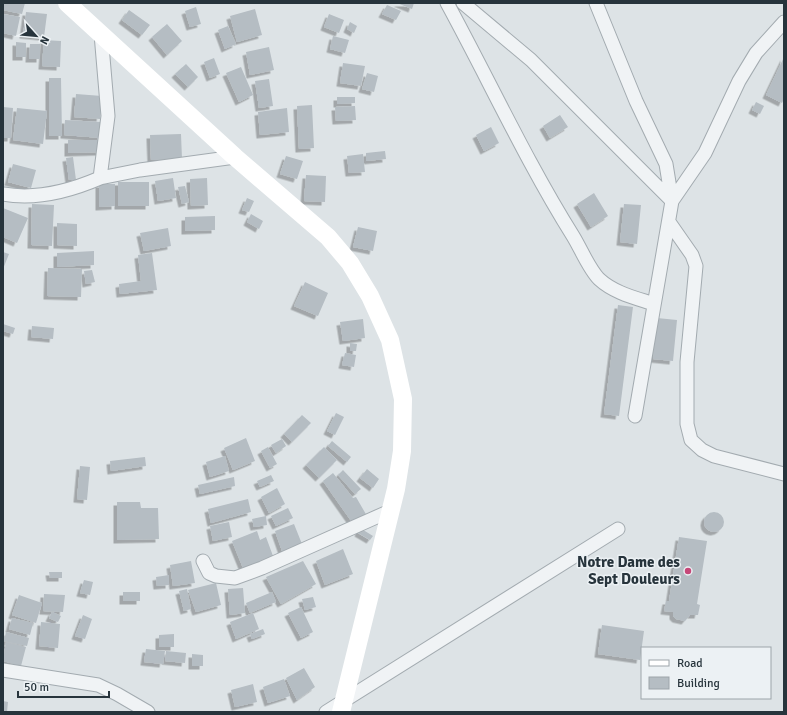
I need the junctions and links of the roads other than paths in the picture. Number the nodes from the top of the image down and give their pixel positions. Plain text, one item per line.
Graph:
1 (67, 3) edge
2 (447, 3) edge
3 (463, 3) edge
4 (596, 3) edge
5 (784, 22) edge
6 (101, 34) junction
7 (235, 157) junction
8 (100, 178) junction
9 (3, 194) edge
10 (672, 201) junction
11 (669, 222) junction
12 (654, 304) junction
13 (635, 416) dead end
14 (784, 474) edge
15 (390, 511) junction
16 (618, 529) dead end
17 (203, 560) dead end
18 (3, 670) edge
19 (343, 707) edge
20 (148, 712) edge
21 (326, 712) edge

1 - 6 main road
2 - 12 street
3 - 10 street
4 - 10 street
5 - 10 street
6 - 7 main road
6 - 8 street
7 - 8 street
7 - 15 main road
8 - 9 street
10 - 11 street
11 - 12 street
11 - 14 street
12 - 13 street
15 - 17 street
15 - 19 main road
16 - 19 street
18 - 20 street
19 - 21 street

